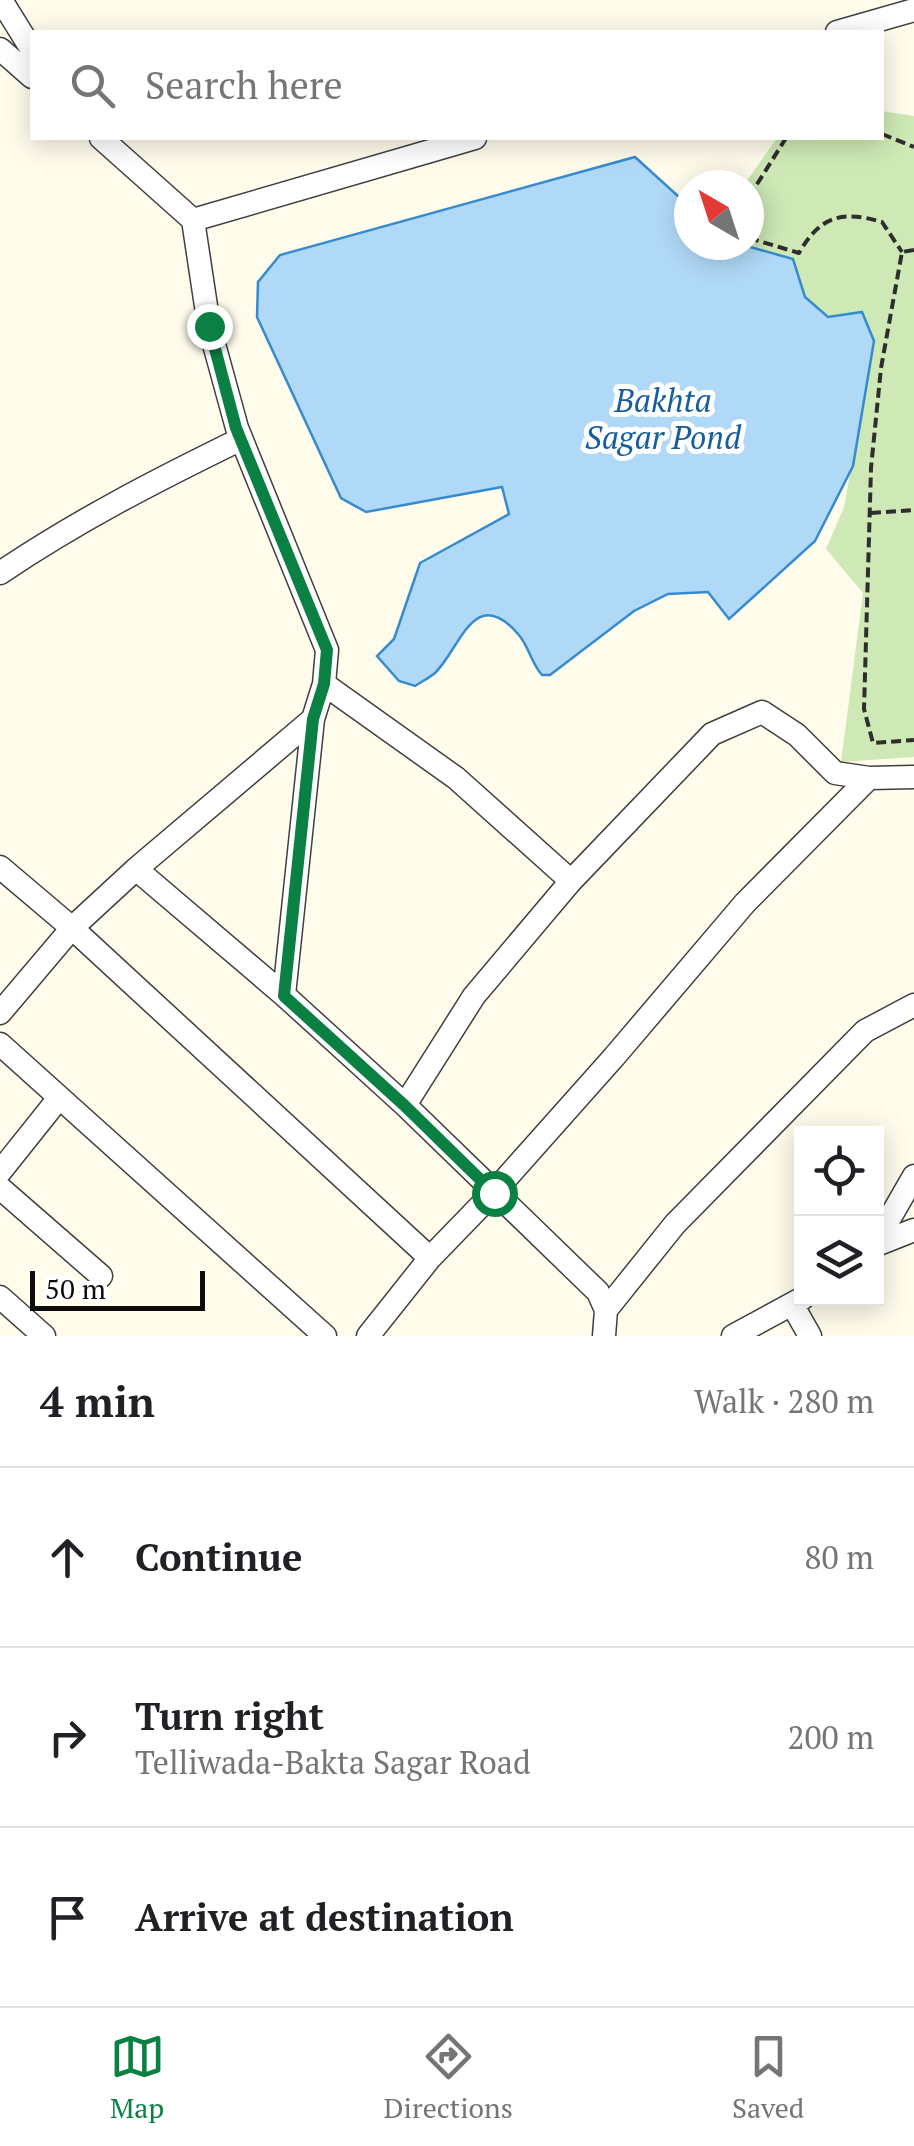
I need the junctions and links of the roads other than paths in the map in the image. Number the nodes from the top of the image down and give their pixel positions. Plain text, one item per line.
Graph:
1 (1, 0) edge
2 (914, 10) edge
3 (843, 30) edge
4 (30, 47) edge
5 (0, 49) edge
6 (30, 75) edge
7 (102, 140) edge
8 (469, 140) edge
9 (193, 220) junction
10 (241, 440) junction
11 (0, 573) edge
12 (324, 684) junction
13 (313, 719) junction
14 (869, 778) junction
15 (914, 778) edge
16 (0, 867) edge
17 (136, 869) junction
18 (571, 880) junction
19 (72, 928) junction
20 (284, 996) junction
21 (914, 1005) edge
22 (0, 1013) edge
23 (0, 1044) edge
24 (60, 1098) junction
25 (404, 1105) junction
26 (0, 1172) edge
27 (914, 1176) edge
28 (0, 1188) edge
29 (494, 1193) junction
30 (884, 1229) edge
31 (914, 1230) edge
32 (884, 1240) edge
33 (430, 1258) junction
34 (101, 1276) dead end
35 (0, 1297) edge
36 (794, 1304) edge
37 (799, 1306) edge
38 (606, 1310) junction
39 (44, 1336) edge
40 (325, 1336) edge
41 (368, 1336) edge
42 (604, 1336) edge
43 (733, 1336) edge
44 (810, 1336) edge

1 - 4 street
2 - 3 street
5 - 6 street
7 - 9 street
8 - 9 street
9 - 10 street
10 - 11 street
10 - 12 street
12 - 13 street
12 - 18 street
13 - 17 street
13 - 20 street
14 - 15 street
14 - 18 street
14 - 29 street
16 - 19 street
17 - 19 street
17 - 20 street
18 - 25 street
19 - 22 street
19 - 33 street
20 - 25 street
21 - 38 street
23 - 24 street
24 - 26 street
24 - 40 street
25 - 29 street
27 - 30 street
28 - 34 street
29 - 33 street
29 - 38 street
31 - 32 street
33 - 41 street
35 - 39 street
36 - 43 street
37 - 44 street
38 - 42 street

